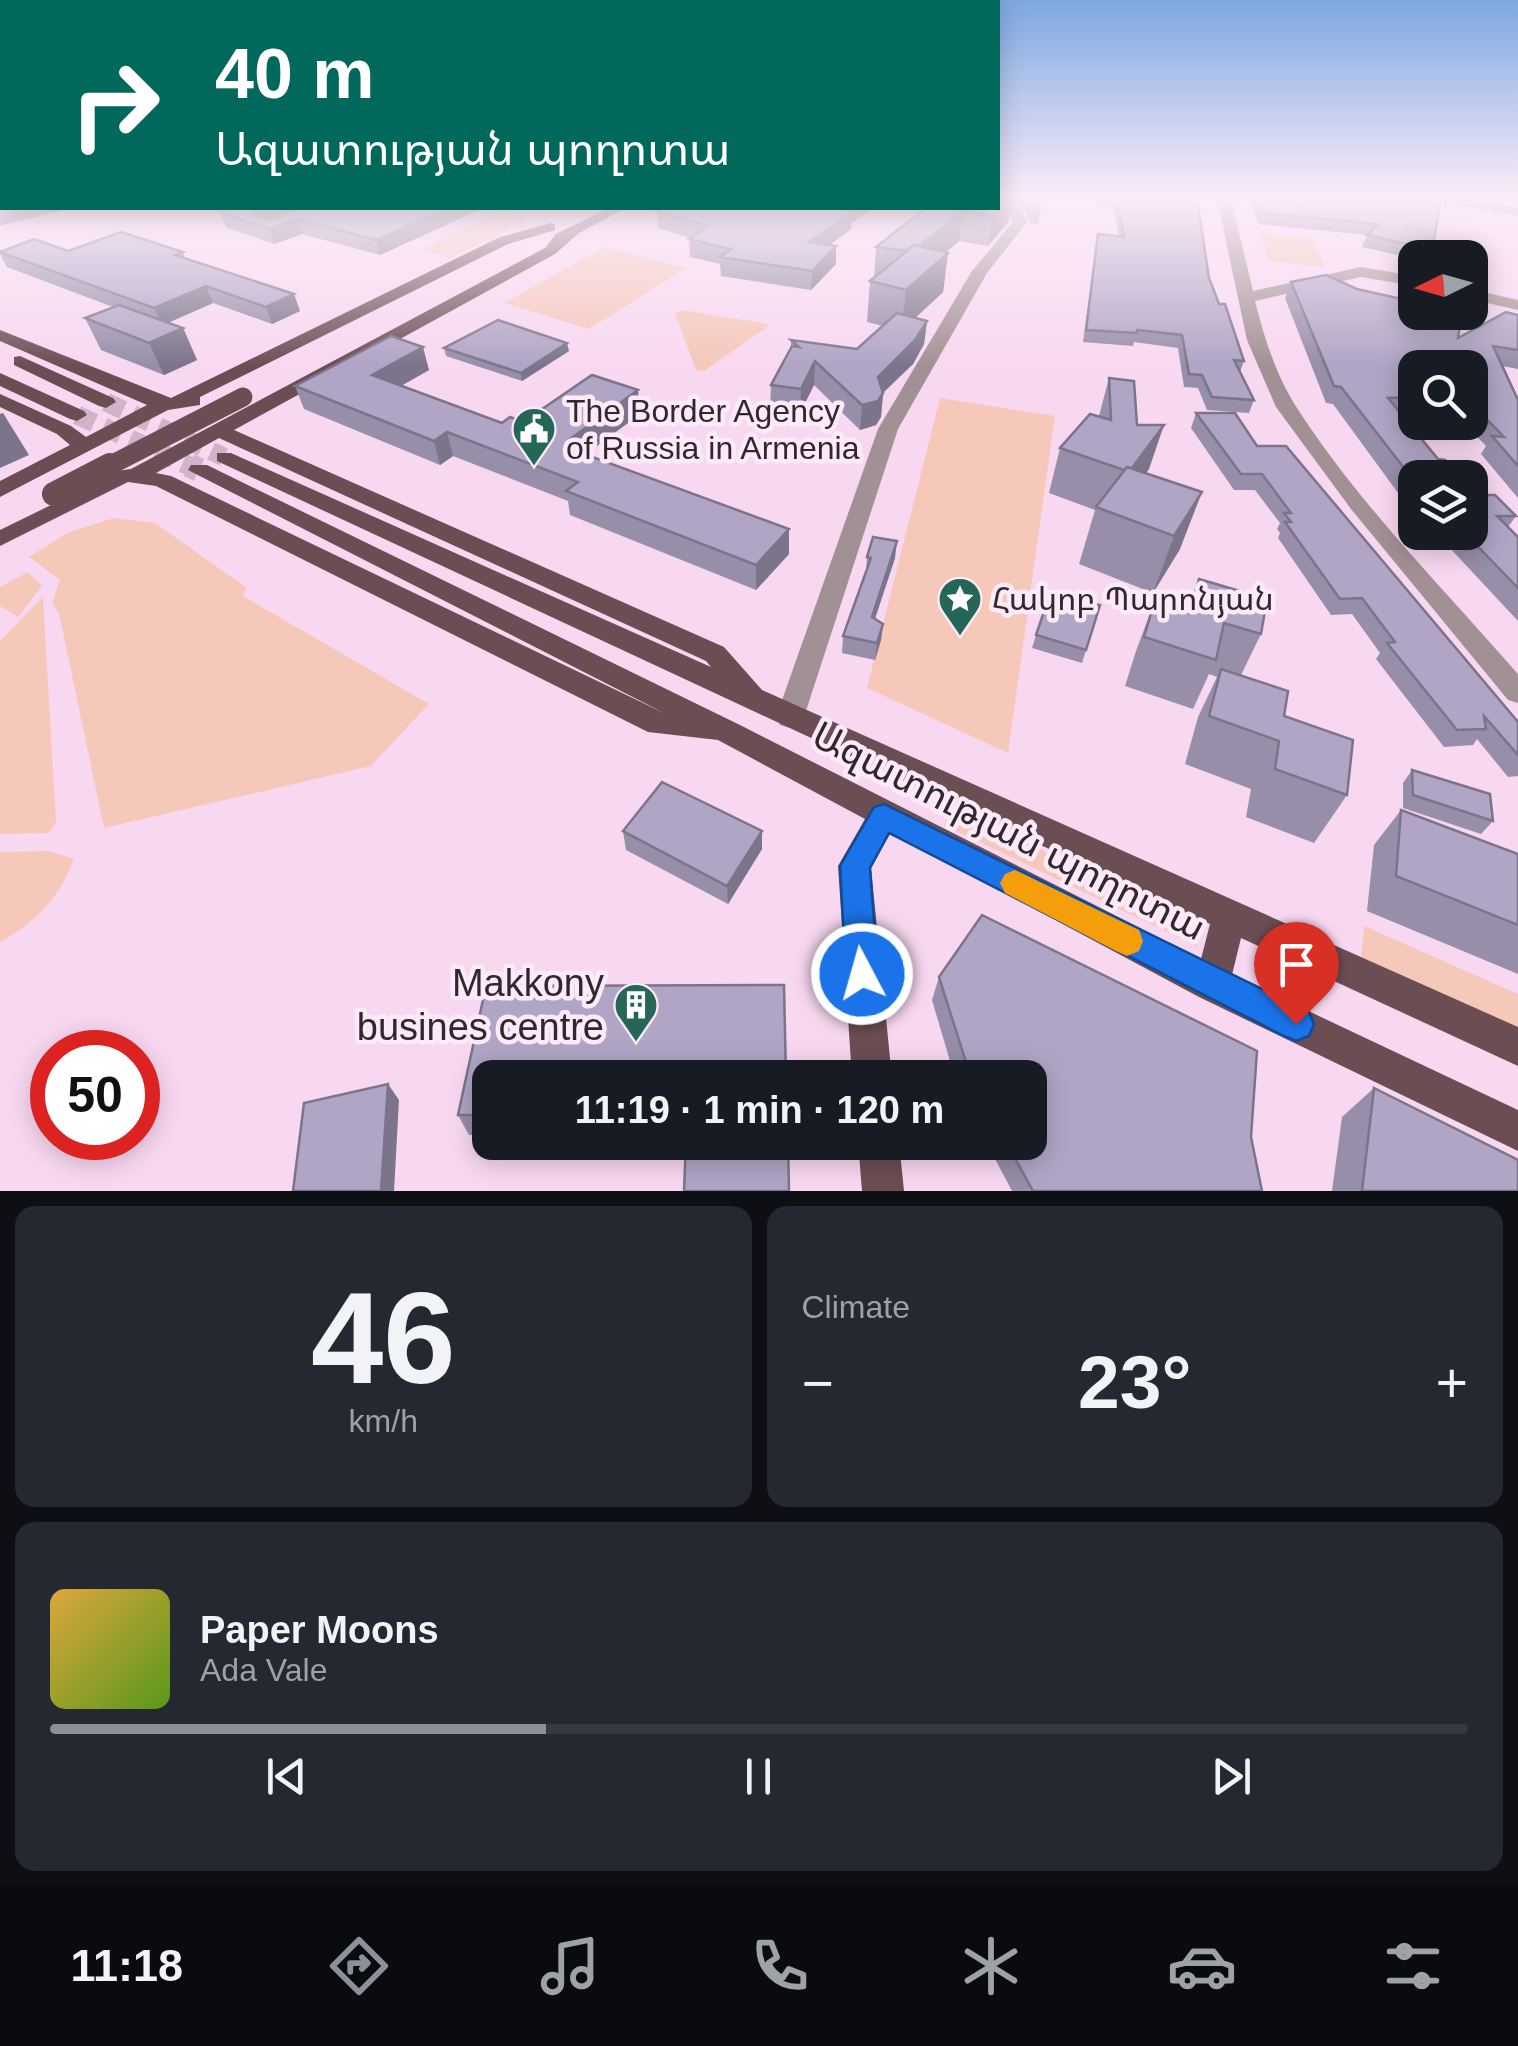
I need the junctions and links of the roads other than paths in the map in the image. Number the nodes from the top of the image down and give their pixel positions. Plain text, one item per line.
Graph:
1 (475, 255) edge
2 (498, 255) edge
3 (526, 255) edge
4 (545, 255) edge
5 (993, 255) edge
6 (1236, 255) edge
7 (1398, 278) edge
8 (1245, 298) junction
9 (1488, 298) edge
10 (1518, 305) edge
11 (0, 335) edge
12 (0, 352) edge
13 (0, 379) edge
14 (236, 394) junction
15 (0, 400) edge
16 (106, 402) tunnel mouth
17 (179, 402) junction
18 (76, 415) tunnel mouth
19 (224, 423) junction
20 (74, 455) junction
21 (224, 457) tunnel mouth
22 (199, 470) tunnel mouth
23 (119, 478) junction
24 (0, 490) edge
25 (47, 490) junction
26 (0, 507) edge
27 (0, 522) edge
28 (0, 539) edge
29 (1518, 692) edge
30 (756, 700) junction
31 (790, 717) junction
32 (732, 734) junction
33 (884, 816) junction
34 (1229, 918) junction
35 (1212, 984) junction
36 (1518, 1047) edge
37 (870, 1060) edge
38 (1518, 1131) edge
39 (880, 1160) edge
40 (883, 1191) edge

1 - 17 main road
2 - 14 main road
3 - 14 main road
4 - 19 main road
5 - 31 street
6 - 8 street
7 - 8 street
8 - 29 street
9 - 10 street
11 - 17 main road
12 - 16 main road
13 - 18 main road
14 - 25 main road, bridge
15 - 20 main road
17 - 20 main road
19 - 23 main road
19 - 30 main road, Ազատության պողոտա
20 - 24 main road
21 - 30 main road, Ազատության պողոտա
22 - 32 main road, Ազատության պողոտա
23 - 28 main road
23 - 32 main road, Ազատության պողոտա
25 - 26 main road
25 - 27 main road
30 - 31 main road, Ազատության պողոտա
31 - 34 main road, Ազատության պողոտա
32 - 33 main road, Ազատության պողոտա
33 - 35 main road, Ազատության պողոտա
33 - 37 main road
34 - 35 main road
34 - 36 main road, Ազատության պողոտա
35 - 38 main road, Ազատության պողոտա
39 - 40 main road

